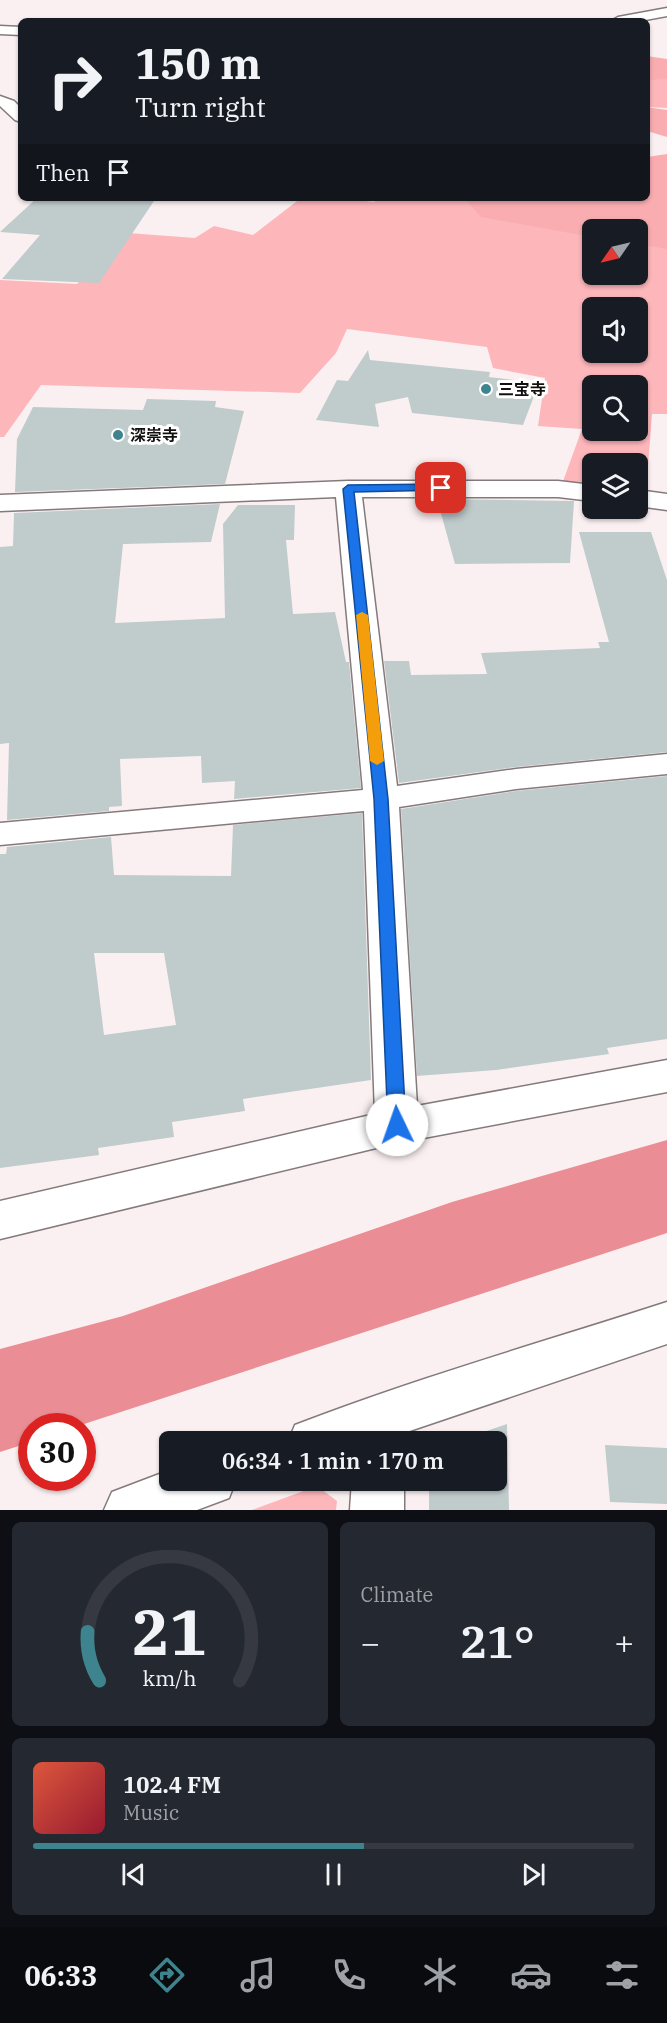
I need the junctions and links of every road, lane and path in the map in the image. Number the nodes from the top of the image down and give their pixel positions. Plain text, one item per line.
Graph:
1 (667, 12) edge
2 (634, 18) edge
3 (0, 30) edge
4 (18, 31) edge
5 (0, 101) edge
6 (18, 114) edge
7 (348, 489) junction
8 (582, 492) edge
9 (648, 499) edge
10 (667, 501) edge
11 (0, 503) edge
12 (667, 764) edge
13 (381, 799) junction
14 (0, 834) edge
15 (667, 1076) edge
16 (397, 1125) junction
17 (0, 1220) edge
18 (667, 1323) edge
19 (379, 1429) edge
20 (181, 1491) edge
21 (378, 1491) edge
22 (131, 1510) edge
23 (377, 1510) edge

1 - 2 street
3 - 4 street
5 - 6 street
7 - 8 street
7 - 11 street
7 - 13 street
9 - 10 street
12 - 13 street
13 - 14 street
13 - 16 street
15 - 16 street
16 - 17 street
18 - 19 street
20 - 22 street
21 - 23 street

